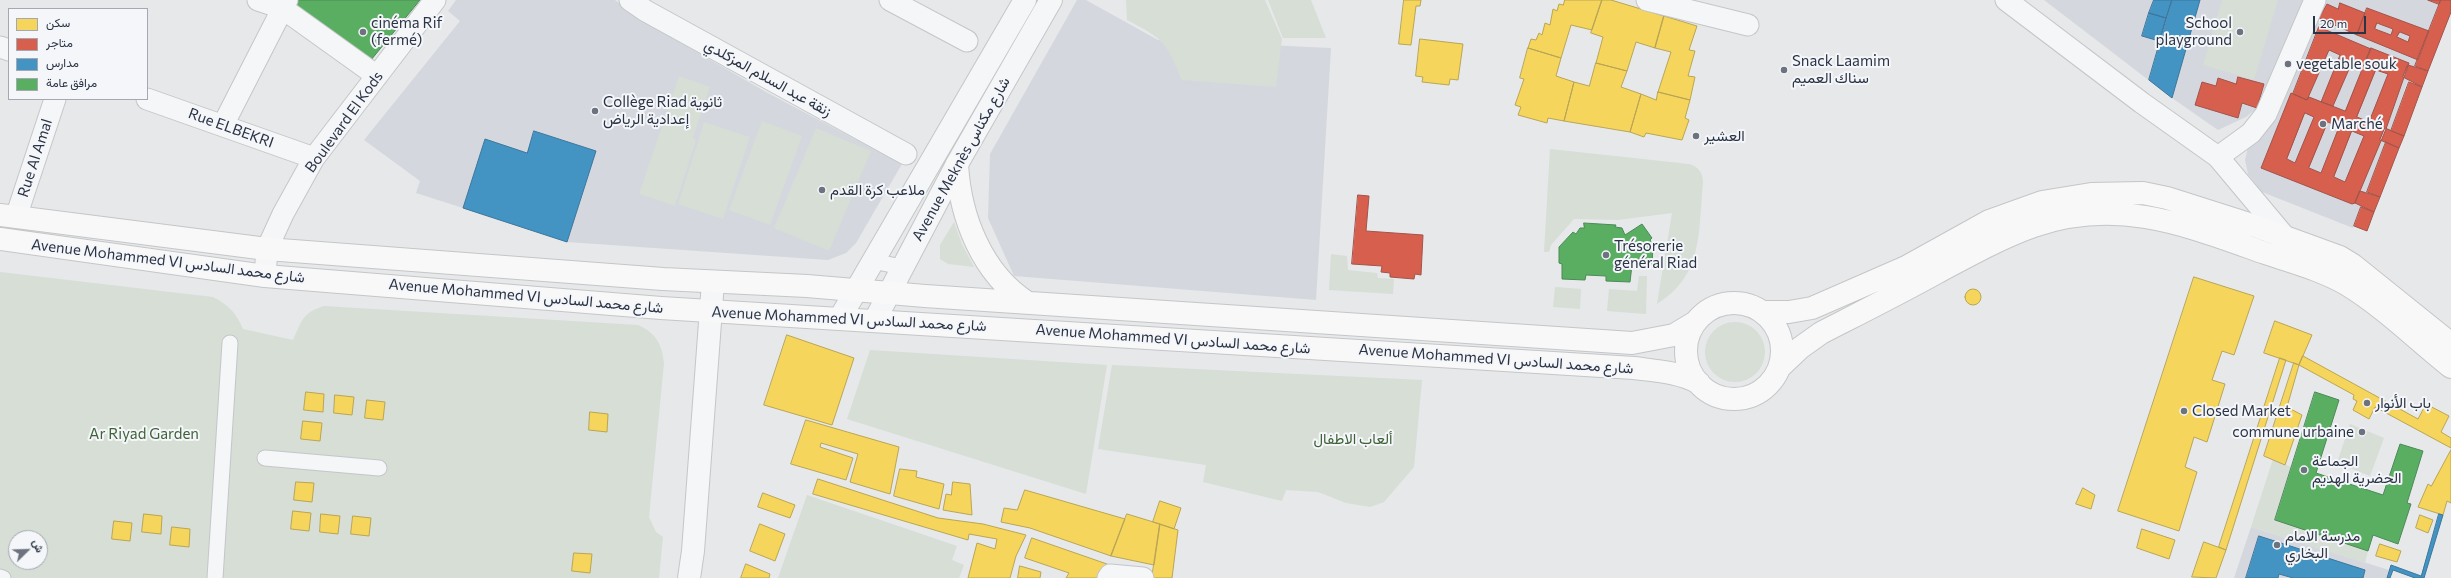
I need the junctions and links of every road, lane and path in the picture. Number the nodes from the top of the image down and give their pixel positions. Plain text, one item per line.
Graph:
1 (258, 0) edge
2 (435, 0) edge
3 (630, 0) edge
4 (890, 0) edge
5 (1025, 0) edge
6 (1051, 0) edge
7 (1647, 0) edge
8 (2006, 0) edge
9 (2315, 0) edge
10 (284, 4) edge
11 (1748, 25) dead end
12 (967, 41) dead end
13 (377, 76) junction
14 (148, 99) edge
15 (55, 100) edge
16 (223, 125) junction
17 (906, 154) dead end
18 (2218, 157) junction
19 (314, 158) junction
20 (957, 164) junction
21 (8, 216) edge
22 (2285, 237) junction
23 (0, 239) edge
24 (267, 249) junction
25 (873, 262) junction
26 (901, 267) junction
27 (265, 276) junction
28 (713, 282) junction
29 (856, 290) junction
30 (888, 292) junction
31 (1028, 303) junction
32 (711, 310) junction
33 (1764, 312) junction
34 (840, 318) junction
35 (875, 320) junction
36 (1694, 323) junction
37 (230, 342) dead end
38 (2451, 344) edge
39 (1780, 367) junction
40 (2451, 367) edge
41 (1699, 383) junction
42 (266, 458) dead end
43 (379, 468) dead end
44 (216, 578) edge
45 (689, 578) edge
46 (1108, 578) edge
47 (1143, 578) edge

1 - 10 street
2 - 13 street, Boulevard El Kods
3 - 17 street, زنقة عبد السلام المزكلدي
4 - 12 street
5 - 25 street, Avenue Meknès شارع مكناس
6 - 20 street, Avenue Meknès شارع مكناس
7 - 11 street
8 - 18 street
9 - 18 street
10 - 13 street
10 - 16 street
13 - 19 street, Boulevard El Kods
14 - 16 street, Rue ELBEKRI
15 - 21 street, Rue Al Amal
16 - 19 street, Rue ELBEKRI
18 - 22 street
19 - 24 street, Boulevard El Kods
20 - 26 street, Avenue Meknès شارع مكناس
20 - 31 main road
21 - 24 main road, Avenue Mohammed VI شارع محمد السادس
22 - 33 main road
22 - 38 main road
23 - 27 main road, Avenue Mohammed VI شارع محمد السادس
24 - 27 street, Boulevard El Kods
24 - 28 main road, Avenue Mohammed VI شارع محمد السادس
25 - 26 street
25 - 29 street, Avenue Meknès شارع مكناس
26 - 30 street, Avenue Meknès شارع مكناس
27 - 32 main road, Avenue Mohammed VI شارع محمد السادس
28 - 29 main road, Avenue Mohammed VI شارع محمد السادس
28 - 32 street
29 - 30 main road, Avenue Mohammed VI شارع محمد السادس
29 - 34 street, Avenue Meknès شارع مكناس
30 - 31 main road, Avenue Mohammed VI شارع محمد السادس
30 - 35 street, Avenue Meknès شارع مكناس
31 - 36 main road, Avenue Mohammed VI شارع محمد السادس
32 - 34 main road, Avenue Mohammed VI شارع محمد السادس
32 - 45 street
33 - 36 main road
33 - 39 main road
34 - 35 main road, Avenue Mohammed VI شارع محمد السادس
35 - 41 main road, Avenue Mohammed VI شارع محمد السادس
36 - 41 main road
37 - 44 street
39 - 40 main road
39 - 41 main road
42 - 43 street
46 - 47 street

